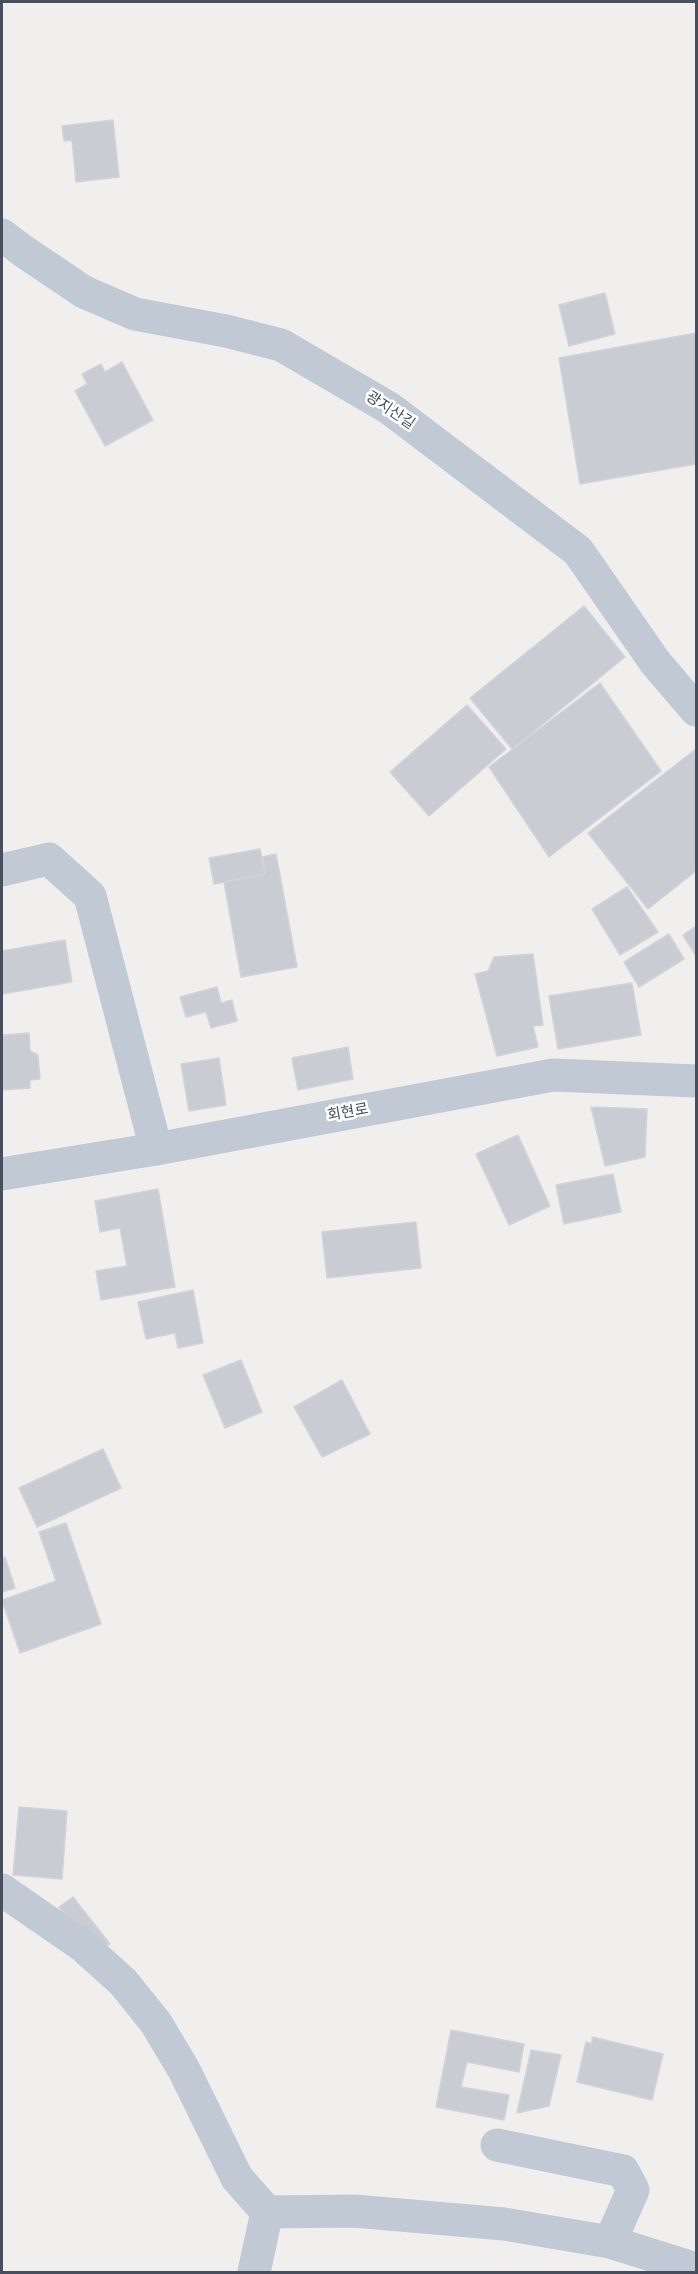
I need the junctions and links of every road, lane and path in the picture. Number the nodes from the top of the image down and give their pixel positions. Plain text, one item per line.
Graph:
1 (2, 235) edge
2 (696, 710) edge
3 (2, 870) edge
4 (696, 1082) edge
5 (156, 1149) junction
6 (2, 1174) edge
7 (2, 1890) edge
8 (497, 2145) dead end
9 (267, 2212) junction
10 (610, 2242) junction
11 (696, 2269) edge
12 (254, 2272) edge

1 - 2 street, 광지산길
3 - 5 street
4 - 5 street, 회현로
5 - 6 street, 회현로
7 - 9 street
8 - 10 street
9 - 10 street
9 - 12 street
10 - 11 street

